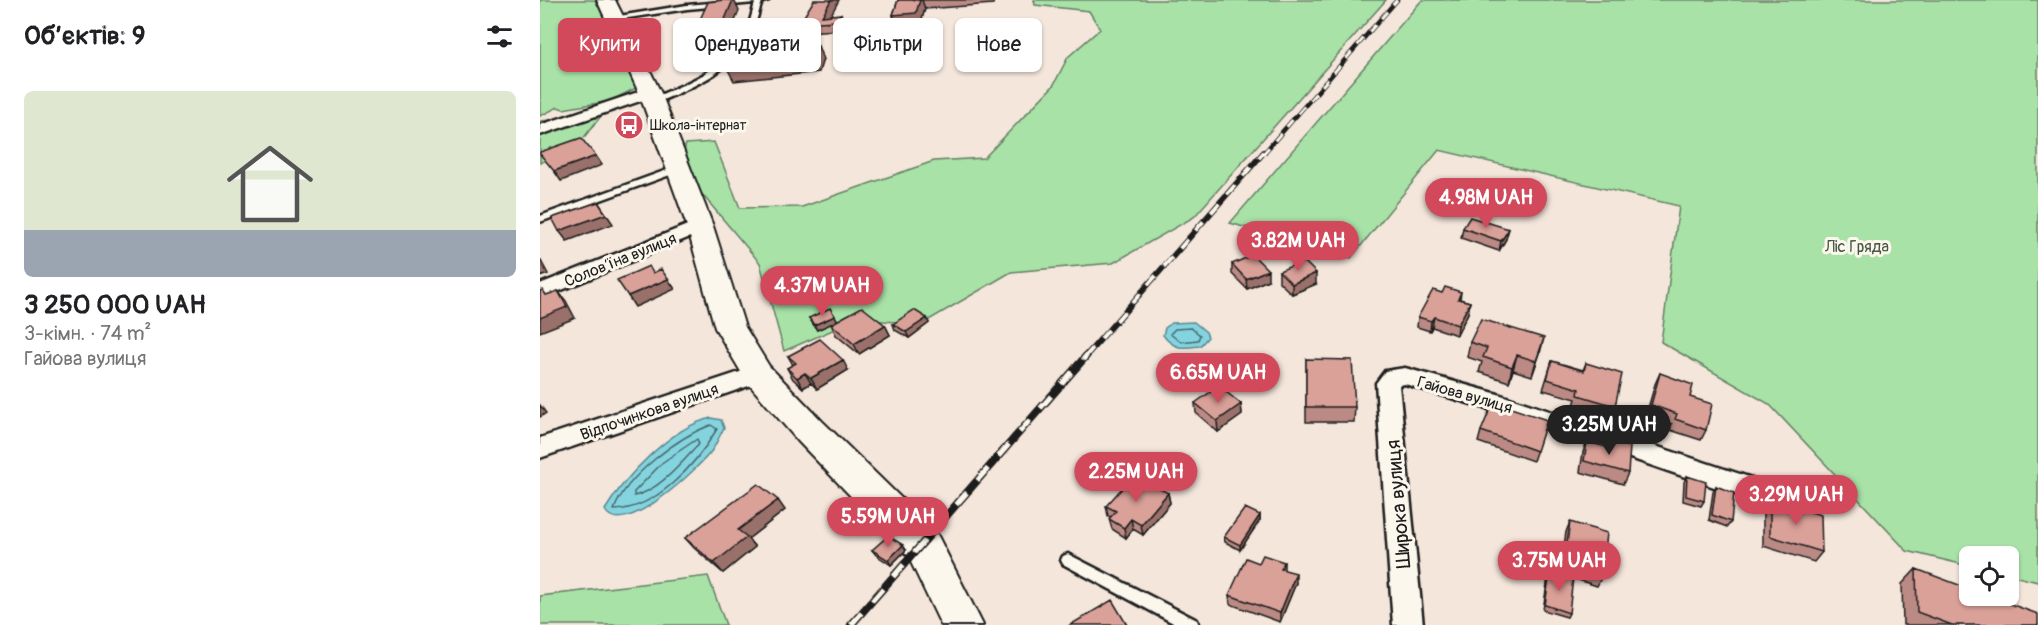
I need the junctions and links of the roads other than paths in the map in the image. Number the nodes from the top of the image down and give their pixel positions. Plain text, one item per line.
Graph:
1 (766, 0) edge
2 (759, 1) edge
3 (610, 9) edge
4 (651, 97) junction
5 (540, 130) edge
6 (678, 169) junction
7 (540, 219) edge
8 (700, 226) junction
9 (540, 292) edge
10 (758, 374) junction
11 (1387, 383) joint
12 (540, 448) edge
13 (1749, 488) dead end
14 (1068, 560) dead end
15 (962, 625) edge
16 (1192, 625) edge
17 (1408, 625) edge

1 - 2 lane
2 - 3 lane
2 - 4 lane
3 - 4 main road
4 - 5 street
4 - 6 main road
6 - 7 lane
6 - 8 main road
8 - 9 street, Соловʼїна вулиця
8 - 10 main road
10 - 12 street, Відпочинкова вулиця
10 - 15 main road
11 - 13 street, Гайова вулиця
11 - 17 street, Широка вулиця
14 - 16 lane

